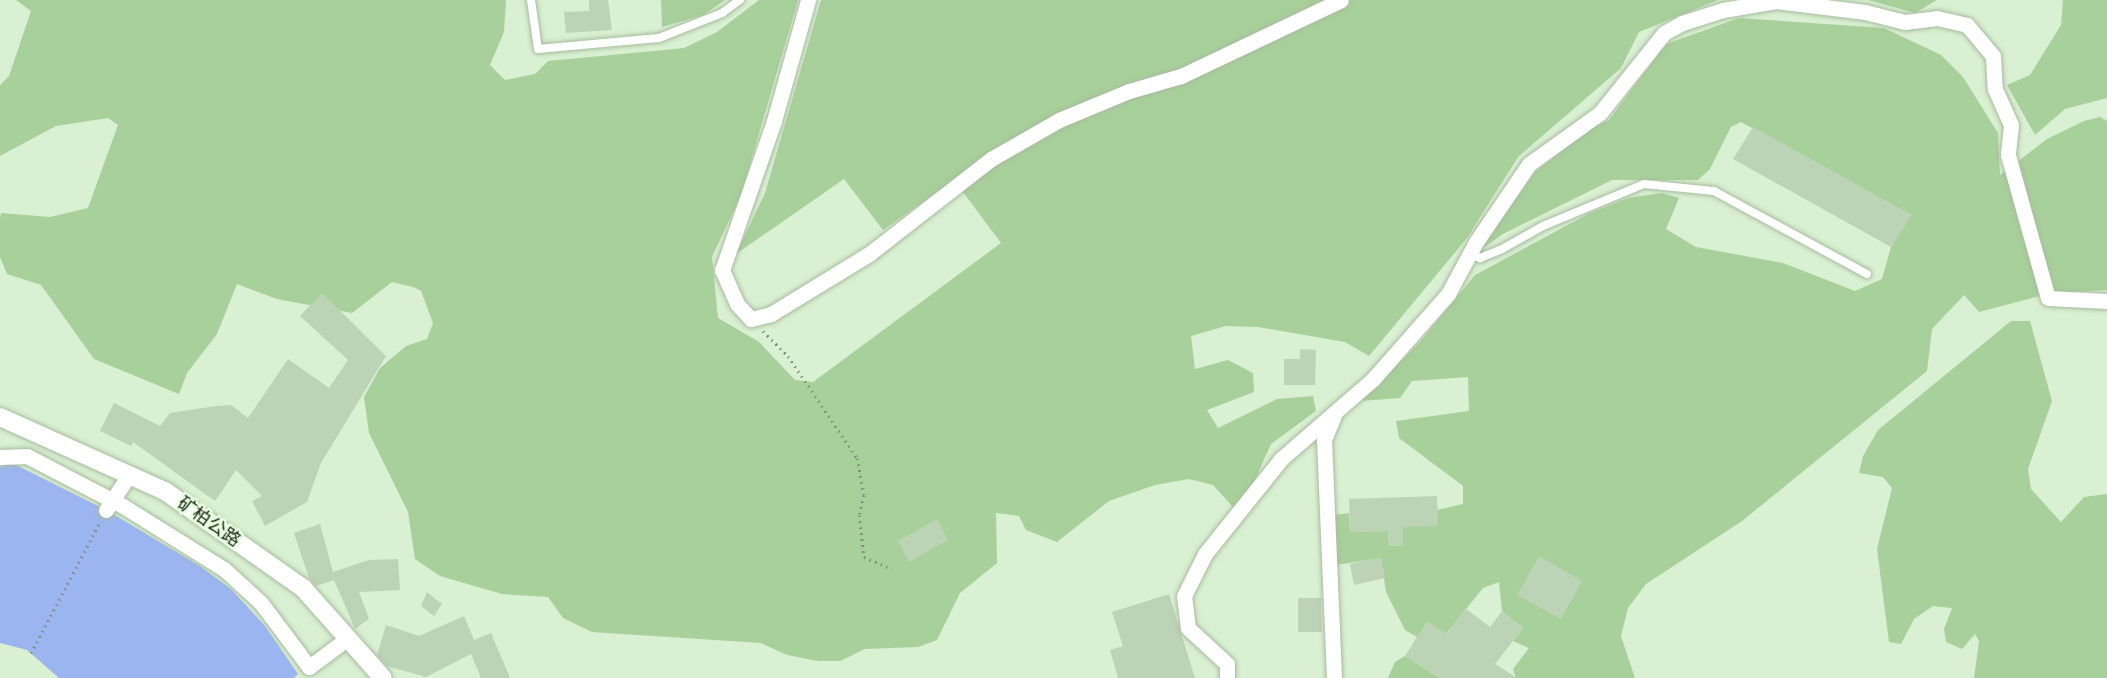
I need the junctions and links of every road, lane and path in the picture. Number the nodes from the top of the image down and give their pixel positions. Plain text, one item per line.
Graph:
1 (531, 0) edge
2 (740, 0) edge
3 (808, 0) edge
4 (1341, 0) edge
5 (1469, 254) junction
6 (1868, 274) dead end
7 (2107, 301) edge
8 (751, 319) junction
9 (1336, 411) junction
10 (0, 417) edge
11 (0, 457) edge
12 (129, 475) junction
13 (109, 505) junction
14 (892, 569) dead end
15 (348, 638) junction
16 (31, 653) dead end
17 (305, 673) edge
18 (383, 678) edge
19 (1227, 678) edge
20 (1334, 678) edge

1 - 2 lane
3 - 8 street
4 - 8 street
5 - 6 lane
5 - 7 street
5 - 9 street
8 - 14 path
9 - 19 street
9 - 20 street
10 - 12 street, 矿柏公路
11 - 13 street
12 - 13 street
12 - 15 street, 矿柏公路
13 - 16 path
13 - 17 street
15 - 17 street
15 - 18 street, 矿柏公路

